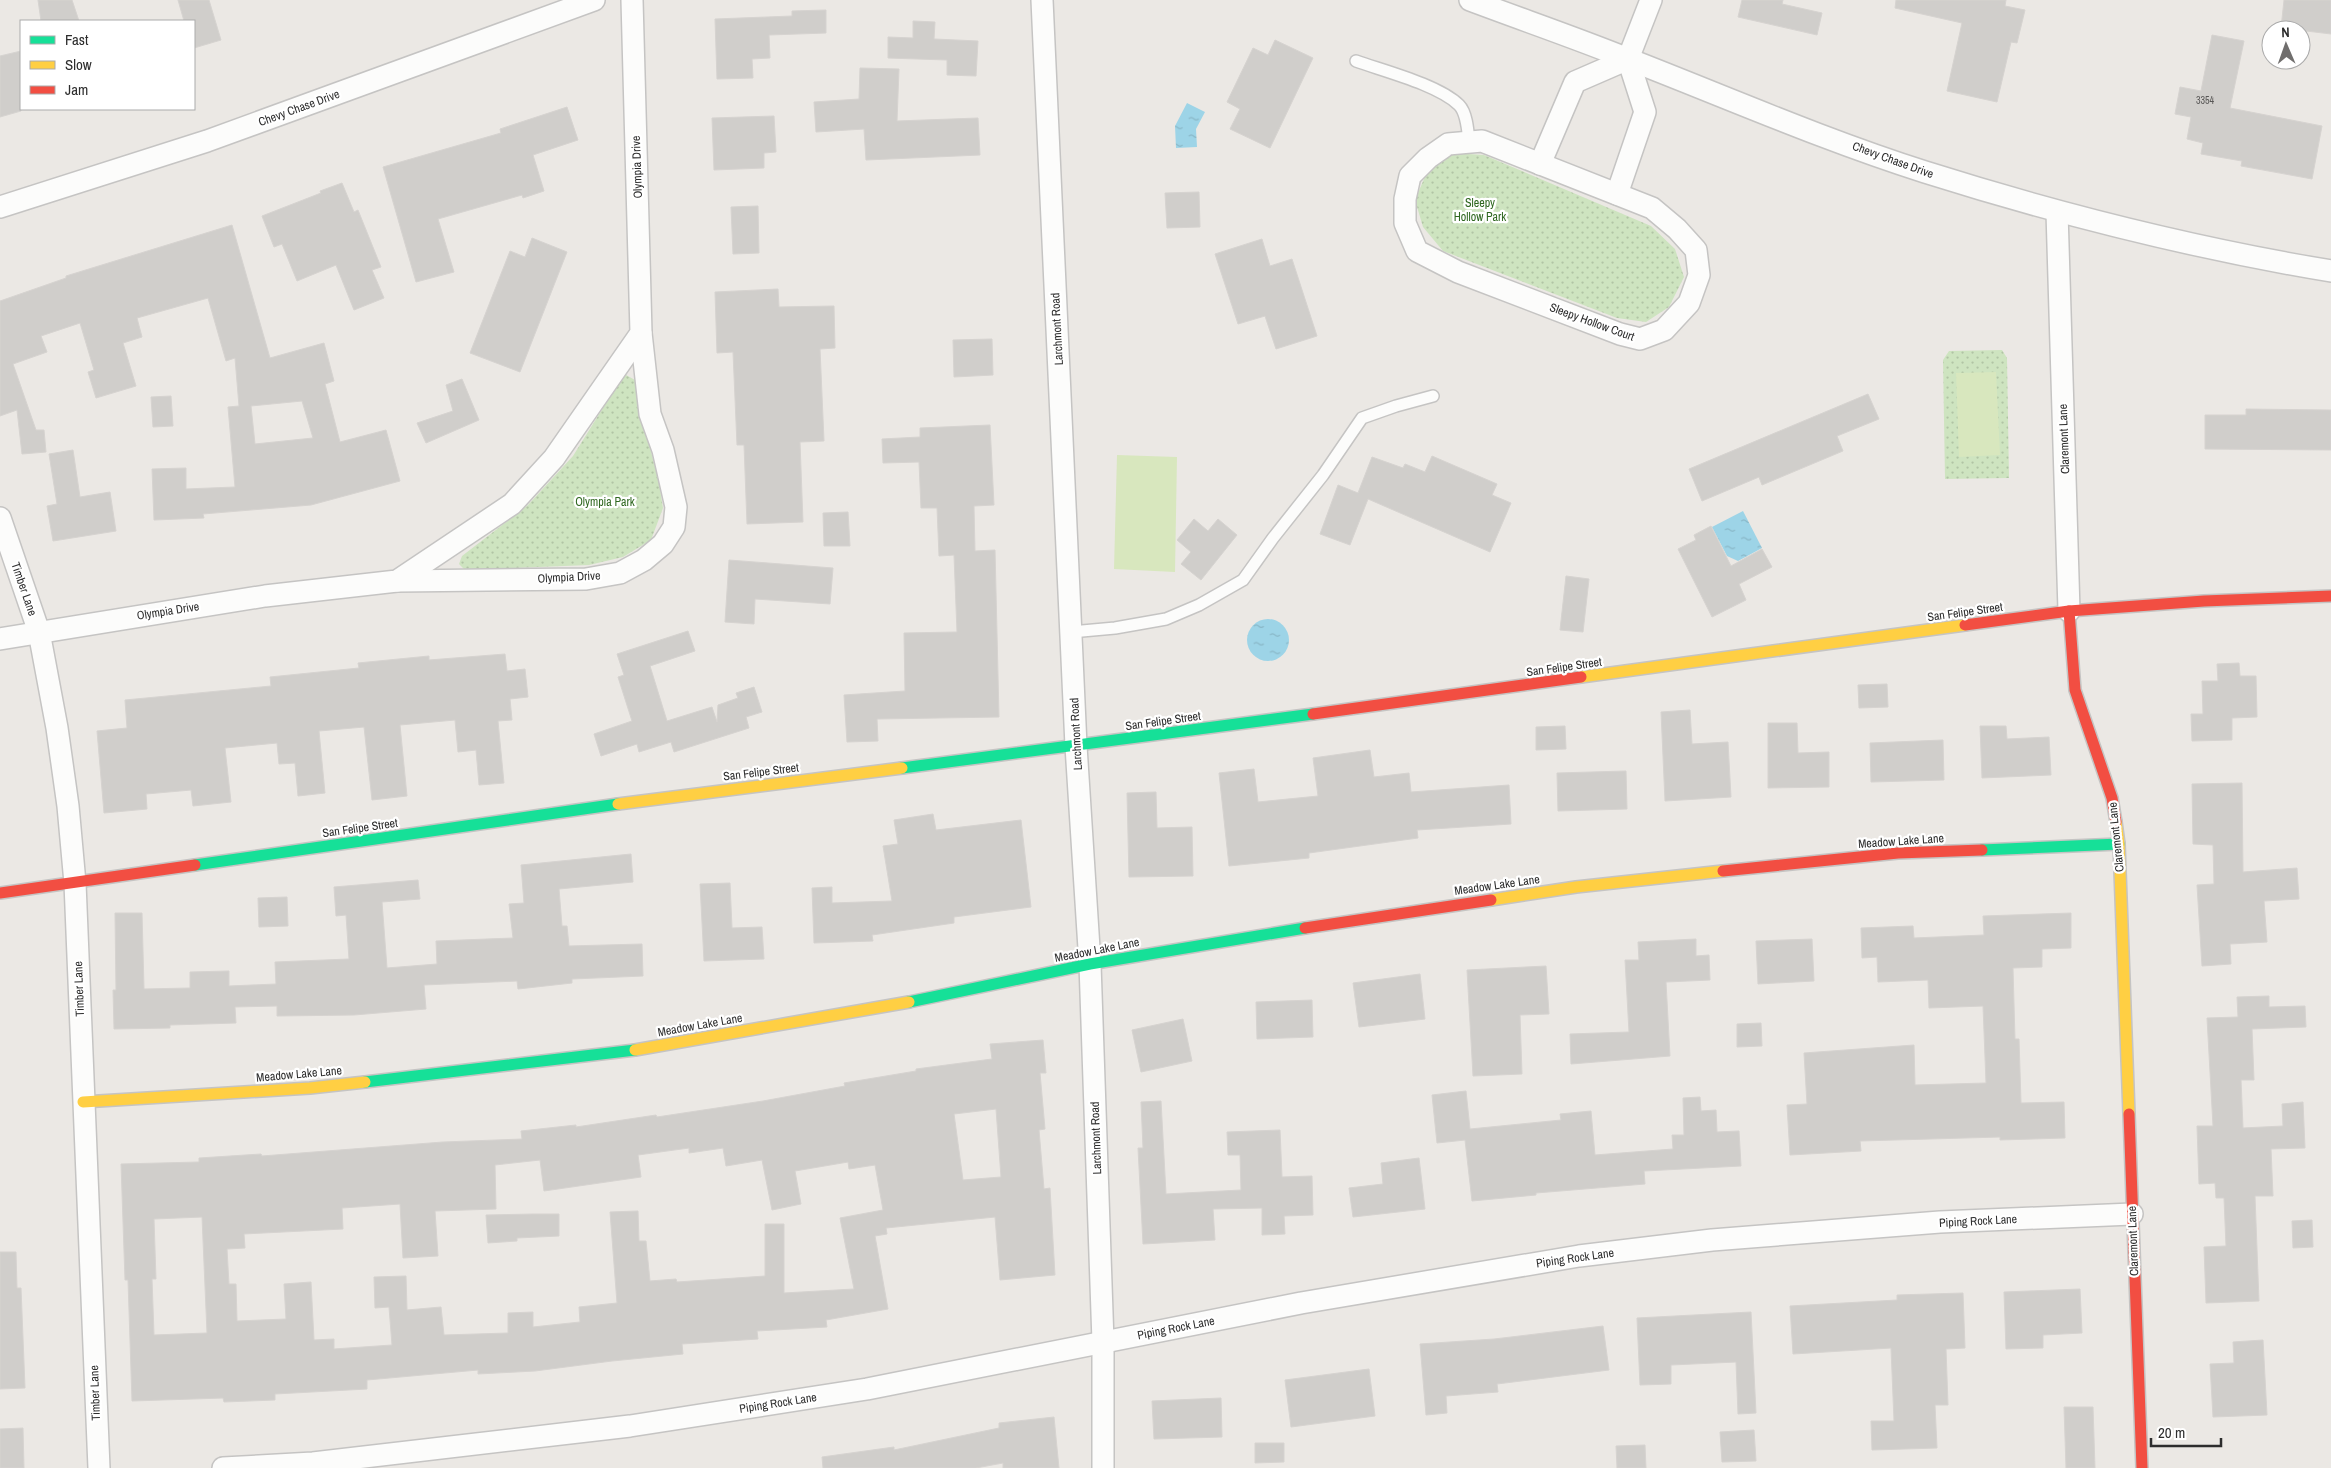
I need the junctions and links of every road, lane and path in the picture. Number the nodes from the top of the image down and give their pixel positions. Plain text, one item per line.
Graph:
1 (594, 0) edge
2 (632, 0) edge
3 (1042, 0) edge
4 (1470, 0) edge
5 (1651, 0) edge
6 (1628, 59) junction
7 (1356, 61) dead end
8 (1469, 142) junction
9 (1540, 164) junction
10 (1617, 194) junction
11 (0, 207) edge
12 (2057, 212) junction
13 (2331, 271) edge
14 (641, 333) junction
15 (1433, 396) dead end
16 (0, 518) edge
17 (397, 581) junction
18 (2331, 596) edge
19 (2069, 611) junction
20 (39, 632) junction
21 (1071, 632) junction
22 (0, 640) edge
23 (1076, 746) junction
24 (2119, 844) junction
25 (75, 883) junction
26 (0, 893) edge
27 (1090, 964) junction
28 (83, 1102) junction
29 (2132, 1214) junction
30 (1103, 1342) junction
31 (98, 1468) edge
32 (223, 1468) edge
33 (1103, 1468) edge
34 (2142, 1468) edge

1 - 11 street, Chevy Chase Drive
2 - 14 street, Olympia Drive
3 - 21 street, Larchmont Road
4 - 6 street, Chevy Chase Drive
5 - 6 street
6 - 9 street
6 - 10 street
6 - 12 street, Chevy Chase Drive
7 - 8 lane
8 - 9 street, Sleepy Hollow Court
8 - 10 street, Sleepy Hollow Court
9 - 10 street, Sleepy Hollow Court
12 - 13 street, Chevy Chase Drive
12 - 19 street, Claremont Lane
14 - 17 street, Olympia Drive
14 - 17 street, Olympia Drive
15 - 21 lane
16 - 20 street, Timber Lane
17 - 20 street, Olympia Drive
18 - 19 street, San Felipe Street
19 - 23 street, San Felipe Street
19 - 24 street, Claremont Lane
20 - 22 street, Olympia Drive
20 - 25 street, Timber Lane
21 - 23 street, Larchmont Road
23 - 25 street, San Felipe Street
23 - 27 street, Larchmont Road
24 - 27 street, Meadow Lake Lane
24 - 29 street, Claremont Lane
25 - 26 street, San Felipe Street
25 - 28 street, Timber Lane
27 - 28 street, Meadow Lake Lane
27 - 30 street, Larchmont Road
28 - 31 street, Timber Lane
29 - 30 street, Piping Rock Lane
29 - 34 street, Claremont Lane
30 - 32 street, Piping Rock Lane
30 - 33 street, Larchmont Road

